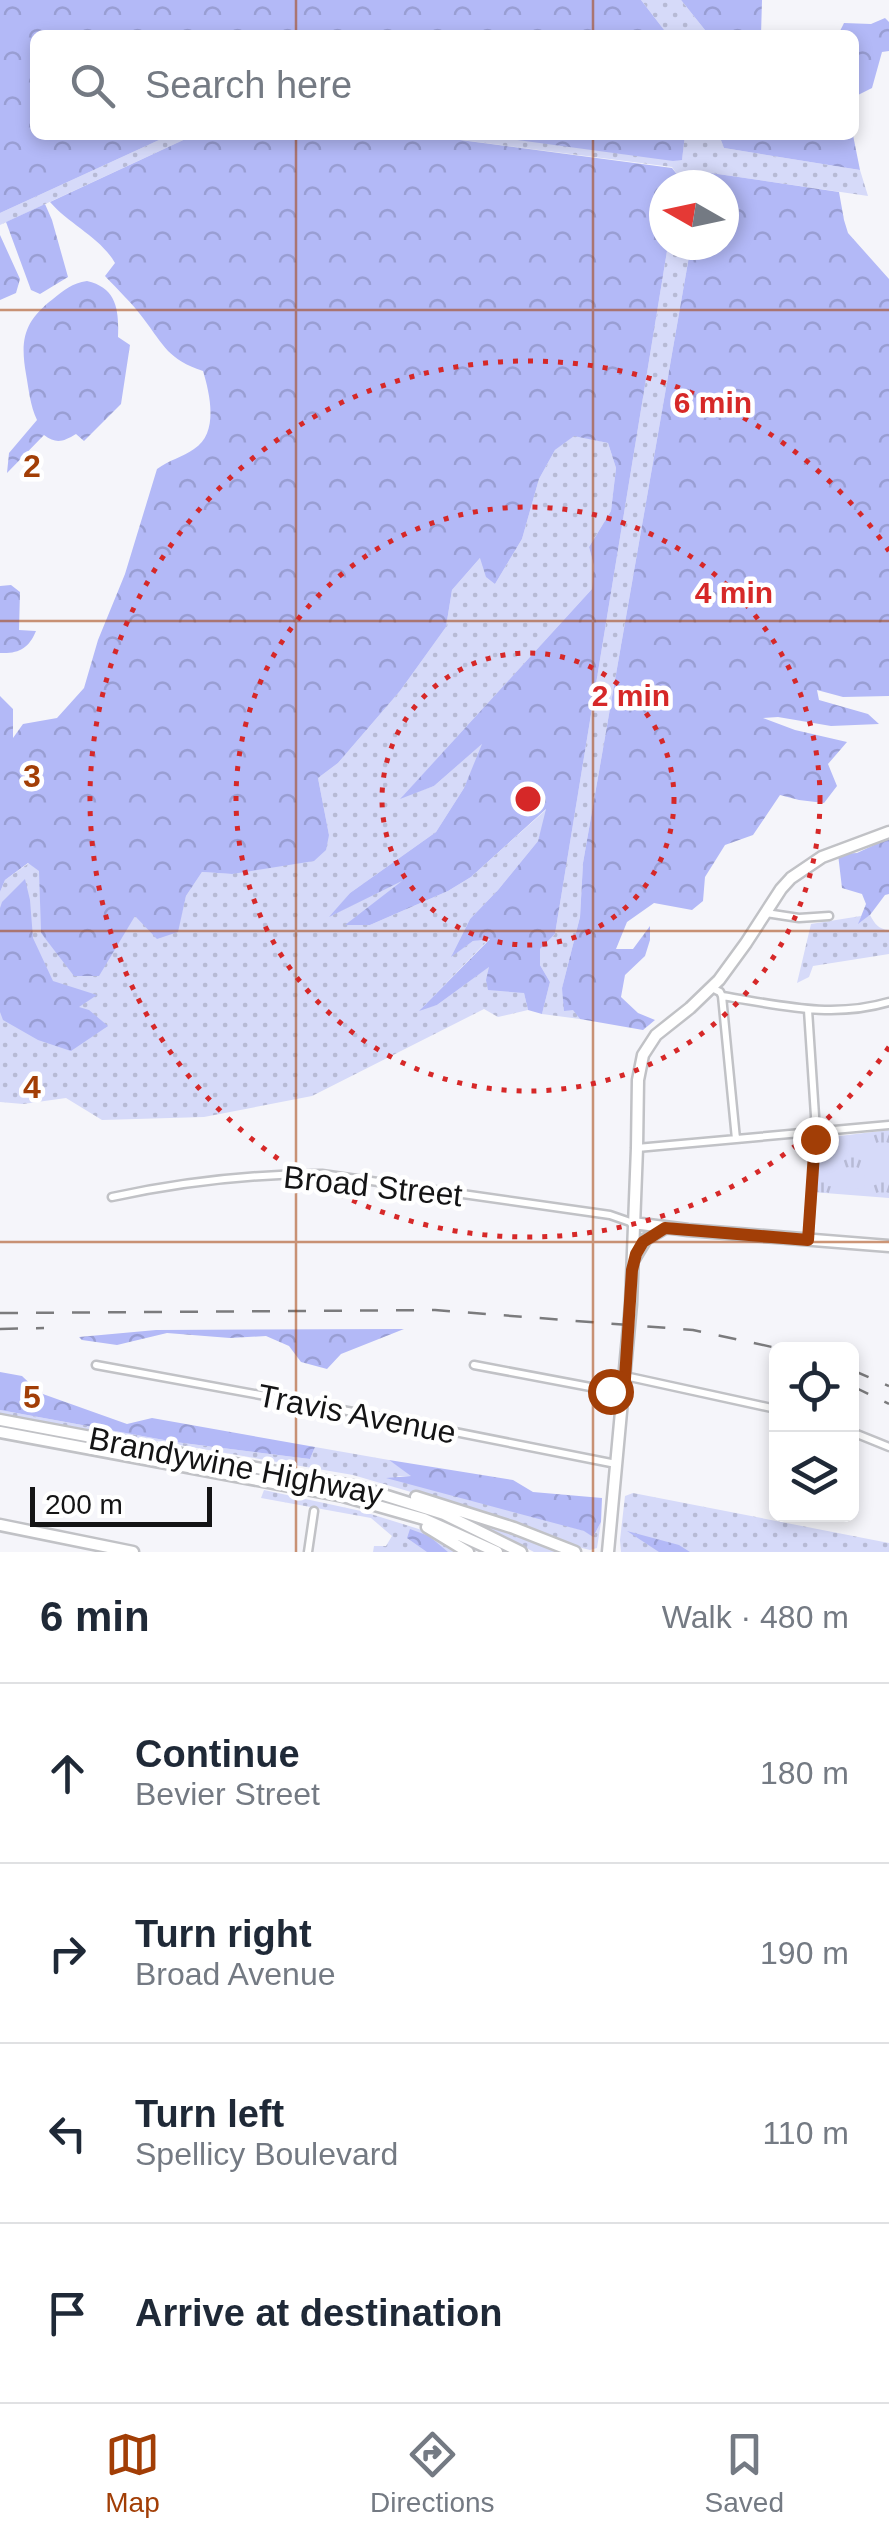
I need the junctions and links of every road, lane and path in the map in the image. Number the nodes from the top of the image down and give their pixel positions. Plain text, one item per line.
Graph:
1 (889, 832) edge
2 (765, 913) junction
3 (829, 916) dead end
4 (717, 992) junction
5 (889, 1002) edge
6 (808, 1010) junction
7 (889, 1126) edge
8 (816, 1131) junction
9 (736, 1139) junction
10 (638, 1148) junction
11 (112, 1197) dead end
12 (633, 1223) junction
13 (665, 1228) junction
14 (808, 1240) junction
15 (889, 1246) edge
16 (632, 1270) junction
17 (96, 1364) dead end
18 (474, 1365) dead end
19 (625, 1376) junction
20 (624, 1394) junction
21 (769, 1407) edge
22 (0, 1420) edge
23 (0, 1432) edge
24 (859, 1435) edge
25 (889, 1447) edge
26 (617, 1464) junction
27 (292, 1474) junction
28 (376, 1504) junction
29 (314, 1511) dead end
30 (0, 1525) edge
31 (102, 1549) edge
32 (133, 1552) edge
33 (308, 1552) edge
34 (468, 1552) edge
35 (497, 1552) edge
36 (521, 1552) edge
37 (575, 1552) edge
38 (608, 1552) edge

1 - 2 main road
2 - 3 street
2 - 4 main road
4 - 6 street
4 - 9 street
4 - 10 main road
5 - 6 street
6 - 8 street
7 - 8 street
8 - 9 street
8 - 14 street
9 - 10 street
10 - 12 main road
11 - 12 street, Broad Street
12 - 13 main road
12 - 16 main road
13 - 14 main road
13 - 16 main road
14 - 15 main road
16 - 19 main road
17 - 26 street, Travis Avenue
18 - 20 street
19 - 20 main road
19 - 21 street
20 - 26 main road
22 - 27 main road, Brandywine Highway
23 - 28 main road, Brandywine Highway
24 - 25 street
26 - 38 main road
27 - 36 main road, Brandywine Highway
27 - 37 main road
28 - 34 main road
28 - 35 main road, Brandywine Highway
29 - 33 street
30 - 31 main road
31 - 32 main road

